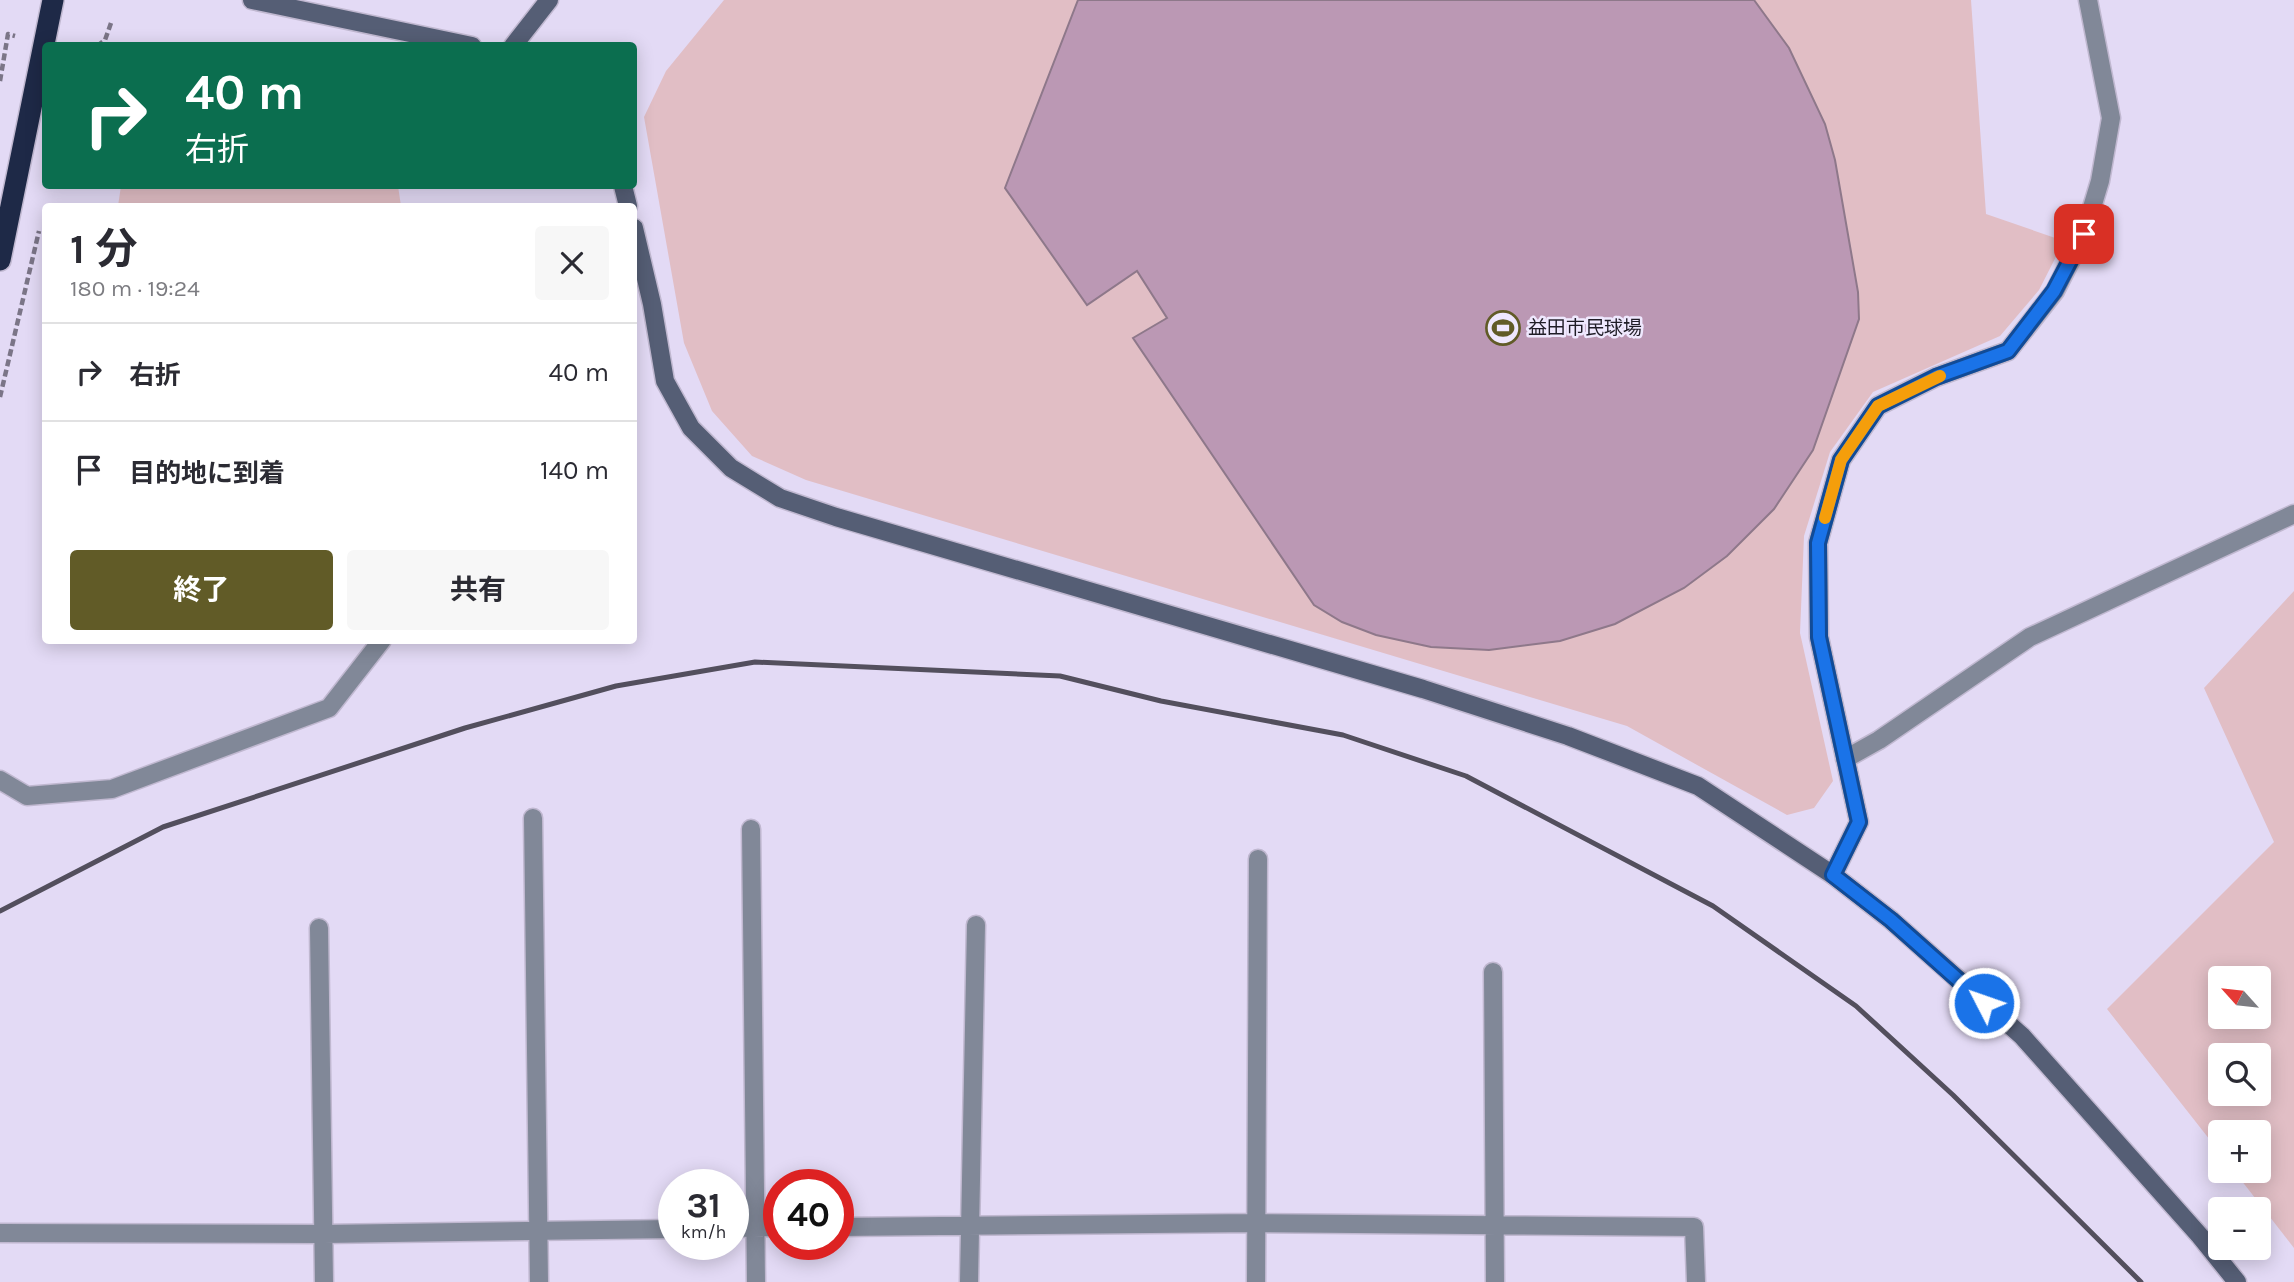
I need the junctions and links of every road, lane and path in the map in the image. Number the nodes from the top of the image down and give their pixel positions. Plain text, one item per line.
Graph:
1 (53, 0) edge
2 (253, 0) edge
3 (549, 0) edge
4 (2088, 0) edge
5 (111, 23) dead end
6 (15, 36) dead end
7 (44, 42) edge
8 (103, 42) edge
9 (453, 42) edge
10 (516, 42) edge
11 (42, 54) edge
12 (0, 81) edge
13 (39, 227) dead end
14 (637, 241) edge
15 (0, 260) edge
16 (0, 397) edge
17 (2294, 514) edge
18 (379, 644) edge
19 (1845, 759) junction
20 (0, 780) edge
21 (533, 818) dead end
22 (751, 829) dead end
23 (1258, 859) dead end
24 (1833, 875) junction
25 (976, 925) dead end
26 (319, 928) dead end
27 (1493, 972) dead end
28 (1256, 1223) junction
29 (971, 1226) junction
30 (1494, 1226) junction
31 (854, 1227) edge
32 (749, 1228) edge
33 (756, 1228) junction
34 (763, 1228) edge
35 (658, 1229) edge
36 (539, 1231) junction
37 (0, 1233) edge
38 (324, 1234) junction
39 (324, 1282) edge
40 (539, 1282) edge
41 (756, 1282) edge
42 (969, 1282) edge
43 (1256, 1282) edge
44 (1495, 1282) edge
45 (1696, 1282) edge
46 (2237, 1282) edge

1 - 7 highway
2 - 9 street
3 - 10 street
4 - 19 street
5 - 8 path
6 - 12 path
11 - 15 highway
13 - 16 path
14 - 24 street
17 - 19 street
18 - 20 street
19 - 24 street
21 - 36 street
22 - 33 street
23 - 28 street
24 - 46 street
25 - 29 street
26 - 38 street
27 - 30 street
28 - 29 street
28 - 30 street
28 - 43 street
29 - 31 street
29 - 42 street
30 - 44 street
30 - 45 street
32 - 33 street
33 - 34 street
33 - 41 street
35 - 36 street
36 - 38 street
36 - 40 street
37 - 38 street
38 - 39 street

